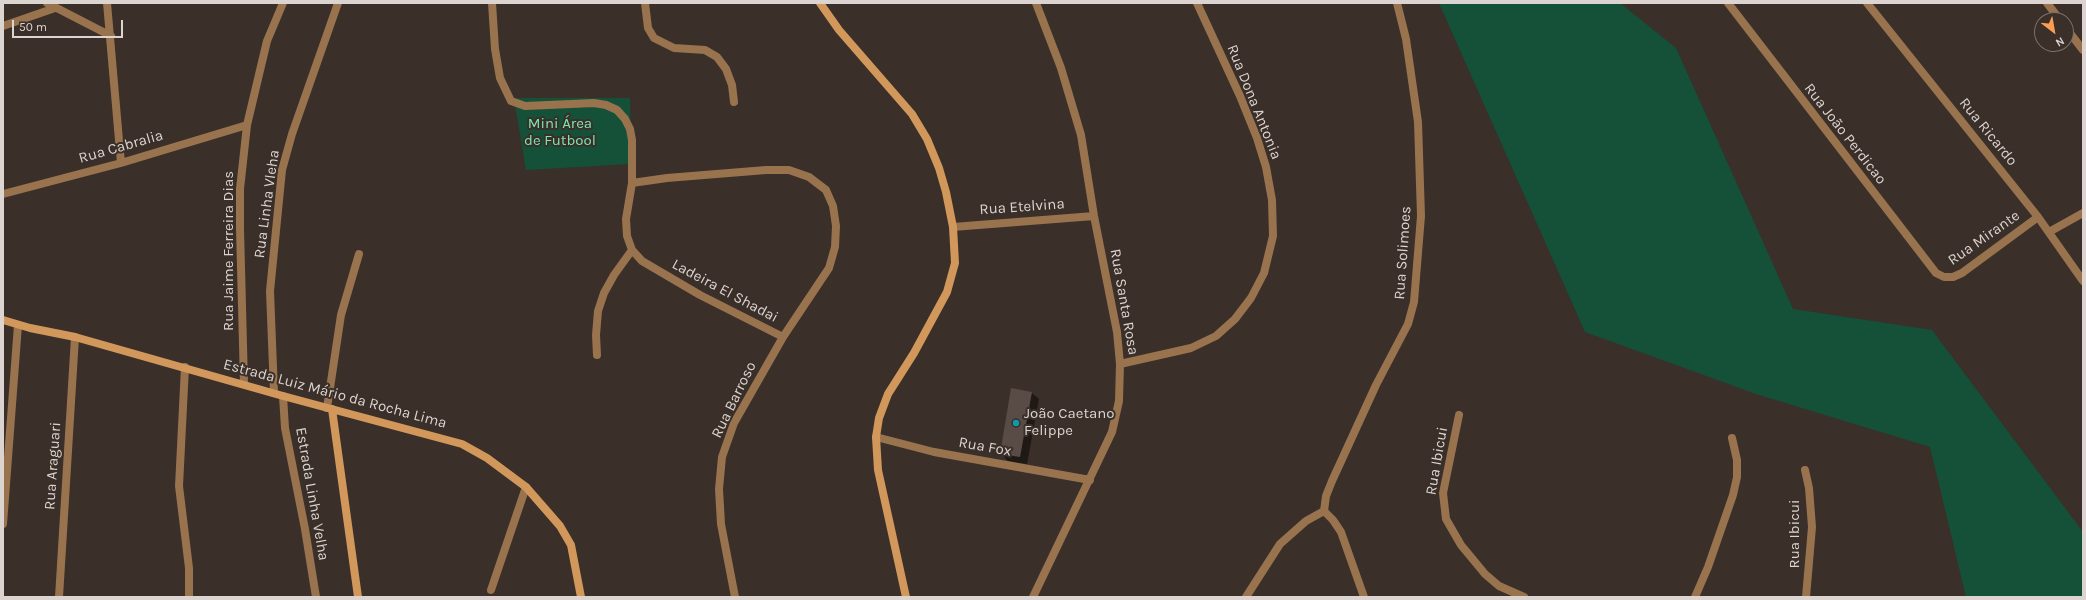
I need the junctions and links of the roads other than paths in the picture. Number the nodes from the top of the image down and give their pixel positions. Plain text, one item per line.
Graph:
1 (47, 3) edge
2 (108, 3) edge
3 (283, 3) edge
4 (338, 3) edge
5 (492, 3) edge
6 (645, 3) edge
7 (820, 3) edge
8 (1036, 3) edge
9 (1197, 3) edge
10 (1397, 3) edge
11 (1728, 3) edge
12 (1867, 3) edge
13 (2047, 3) edge
14 (55, 8) junction
15 (2054, 12) edge
16 (3, 26) edge
17 (111, 36) junction
18 (2074, 38) edge
19 (2083, 50) edge
20 (734, 102) dead end
21 (247, 125) junction
22 (121, 162) junction
23 (632, 183) junction
24 (3, 194) edge
25 (2083, 213) edge
26 (1094, 216) junction
27 (2038, 217) junction
28 (953, 227) junction
29 (2049, 232) junction
30 (632, 250) junction
31 (358, 254) dead end
32 (1944, 277) joint
33 (2083, 281) edge
34 (3, 320) edge
35 (18, 325) junction
36 (75, 336) junction
37 (783, 337) junction
38 (597, 355) dead end
39 (1120, 364) junction
40 (185, 367) junction
41 (244, 384) junction
42 (274, 393) junction
43 (283, 396) junction
44 (330, 408) junction
45 (1459, 415) dead end
46 (876, 437) junction
47 (1732, 438) dead end
48 (1805, 470) dead end
49 (1090, 480) junction
50 (526, 487) junction
51 (1324, 511) junction
52 (3, 524) edge
53 (491, 590) dead end
54 (59, 597) edge
55 (189, 597) edge
56 (316, 597) edge
57 (358, 597) edge
58 (581, 597) edge
59 (735, 597) edge
60 (906, 597) edge
61 (1033, 597) edge
62 (1246, 597) edge
63 (1364, 597) edge
64 (1524, 597) edge
65 (1695, 597) edge
66 (1806, 597) edge

1 - 14 street
2 - 17 street
3 - 21 street, Rua Jaime Ferreira Dias
4 - 42 street, Rua Linha Vleha
5 - 23 street
6 - 20 street
7 - 28 main road
8 - 26 street, Rua Santa Rosa
9 - 39 street, Rua Dona Antonia
10 - 51 street, Rua Solimoes
11 - 32 street, Rua João Perdicao
12 - 27 street, Rua Ricardo
13 - 15 street
14 - 16 street
14 - 17 street
17 - 22 street
18 - 19 street
21 - 22 street, Rua Cabralia
21 - 41 street, Rua Jaime Ferreira Dias
22 - 24 street, Rua Cabralia
23 - 30 street
23 - 37 street, Ladeira El Shadai
25 - 29 street
26 - 28 street, Rua Etelvina
26 - 39 street, Rua Santa Rosa
27 - 29 street, Rua Ricardo
27 - 32 street, Rua Mirante
28 - 46 main road
29 - 33 street, Rua Ricardo
30 - 37 street, Ladeira El Shadai
30 - 38 street
31 - 44 street
34 - 35 main road, Estrada Luiz Mário da Rocha Lima
35 - 36 main road, Estrada Luiz Mário da Rocha Lima
35 - 52 street
36 - 40 main road, Estrada Luiz Mário da Rocha Lima
36 - 54 street, Rua Araguari
37 - 59 street, Rua Barroso
39 - 49 street, Rua Santa Rosa
40 - 41 main road, Estrada Luiz Mário da Rocha Lima
40 - 55 street
41 - 42 main road, Estrada Luiz Mário da Rocha Lima
42 - 43 main road, Estrada Luiz Mário da Rocha Lima
43 - 44 main road, Estrada Luiz Mário da Rocha Lima
43 - 56 street, Estrada Linha Velha
44 - 50 main road, Estrada Luiz Mário da Rocha Lima
44 - 57 main road
45 - 64 street, Rua Ibicui
46 - 49 street, Rua Fox
46 - 60 main road
47 - 65 street
48 - 66 street, Rua Ibicui
49 - 61 street, Rua Santa Rosa
50 - 53 street
50 - 58 main road, Estrada Luiz Mário da Rocha Lima
51 - 62 street
51 - 63 street

